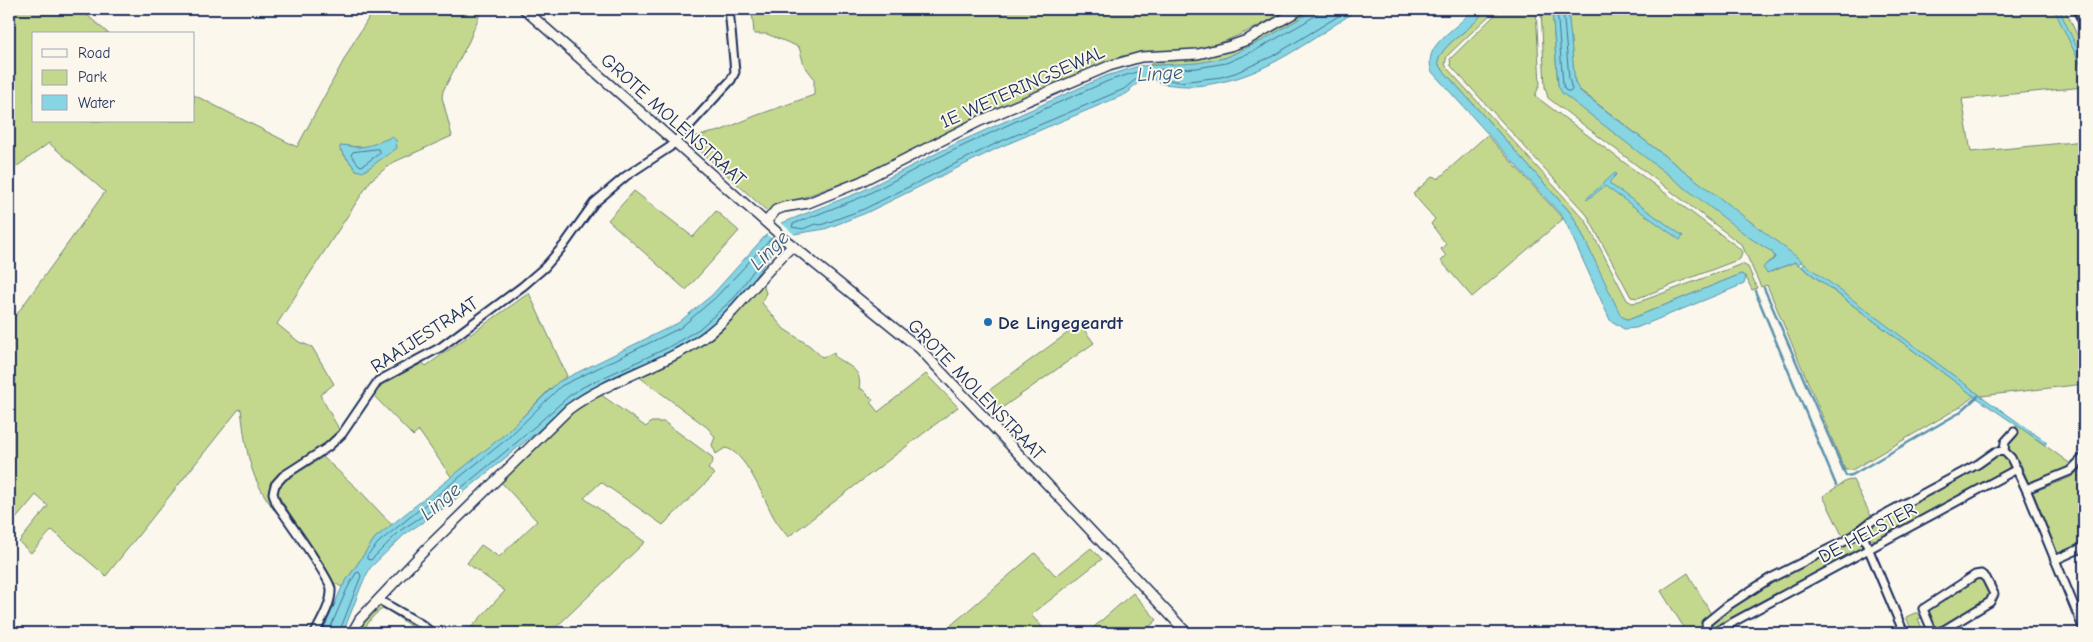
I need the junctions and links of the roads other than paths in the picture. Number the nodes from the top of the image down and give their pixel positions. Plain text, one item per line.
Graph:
1 (524, 9) edge
2 (729, 9) edge
3 (1301, 9) edge
4 (676, 142) junction
5 (769, 225) junction
6 (791, 244) junction
7 (2014, 432) dead end
8 (2004, 451) junction
9 (2084, 458) edge
10 (2017, 470) junction
11 (2026, 489) junction
12 (1861, 531) junction
13 (2084, 547) edge
14 (1869, 550) junction
15 (2055, 560) junction
16 (379, 600) junction
17 (2084, 628) edge
18 (315, 633) edge
19 (352, 633) edge
20 (432, 633) edge
21 (1187, 633) edge
22 (1708, 633) edge
23 (1713, 633) edge
24 (1904, 633) edge
25 (1933, 633) edge

1 - 4 street, GROTE MOLENSTRAAT
2 - 4 street
3 - 5 street, 1E WETERINGSEWAL
4 - 5 street, GROTE MOLENSTRAAT
4 - 18 street, RAAIJESTRAAT
5 - 6 street, GROTE MOLENSTRAAT
6 - 16 street
6 - 21 street, GROTE MOLENSTRAAT
7 - 8 street
8 - 10 street
8 - 12 street, DE HELSTER
9 - 11 street
10 - 11 street
10 - 14 street, DE HELSTER
11 - 15 street
12 - 14 street
12 - 22 street, DE HELSTER
13 - 15 street
14 - 23 street, DE HELSTER
14 - 24 street
15 - 17 street
16 - 19 street
16 - 20 street
25 - 25 street

